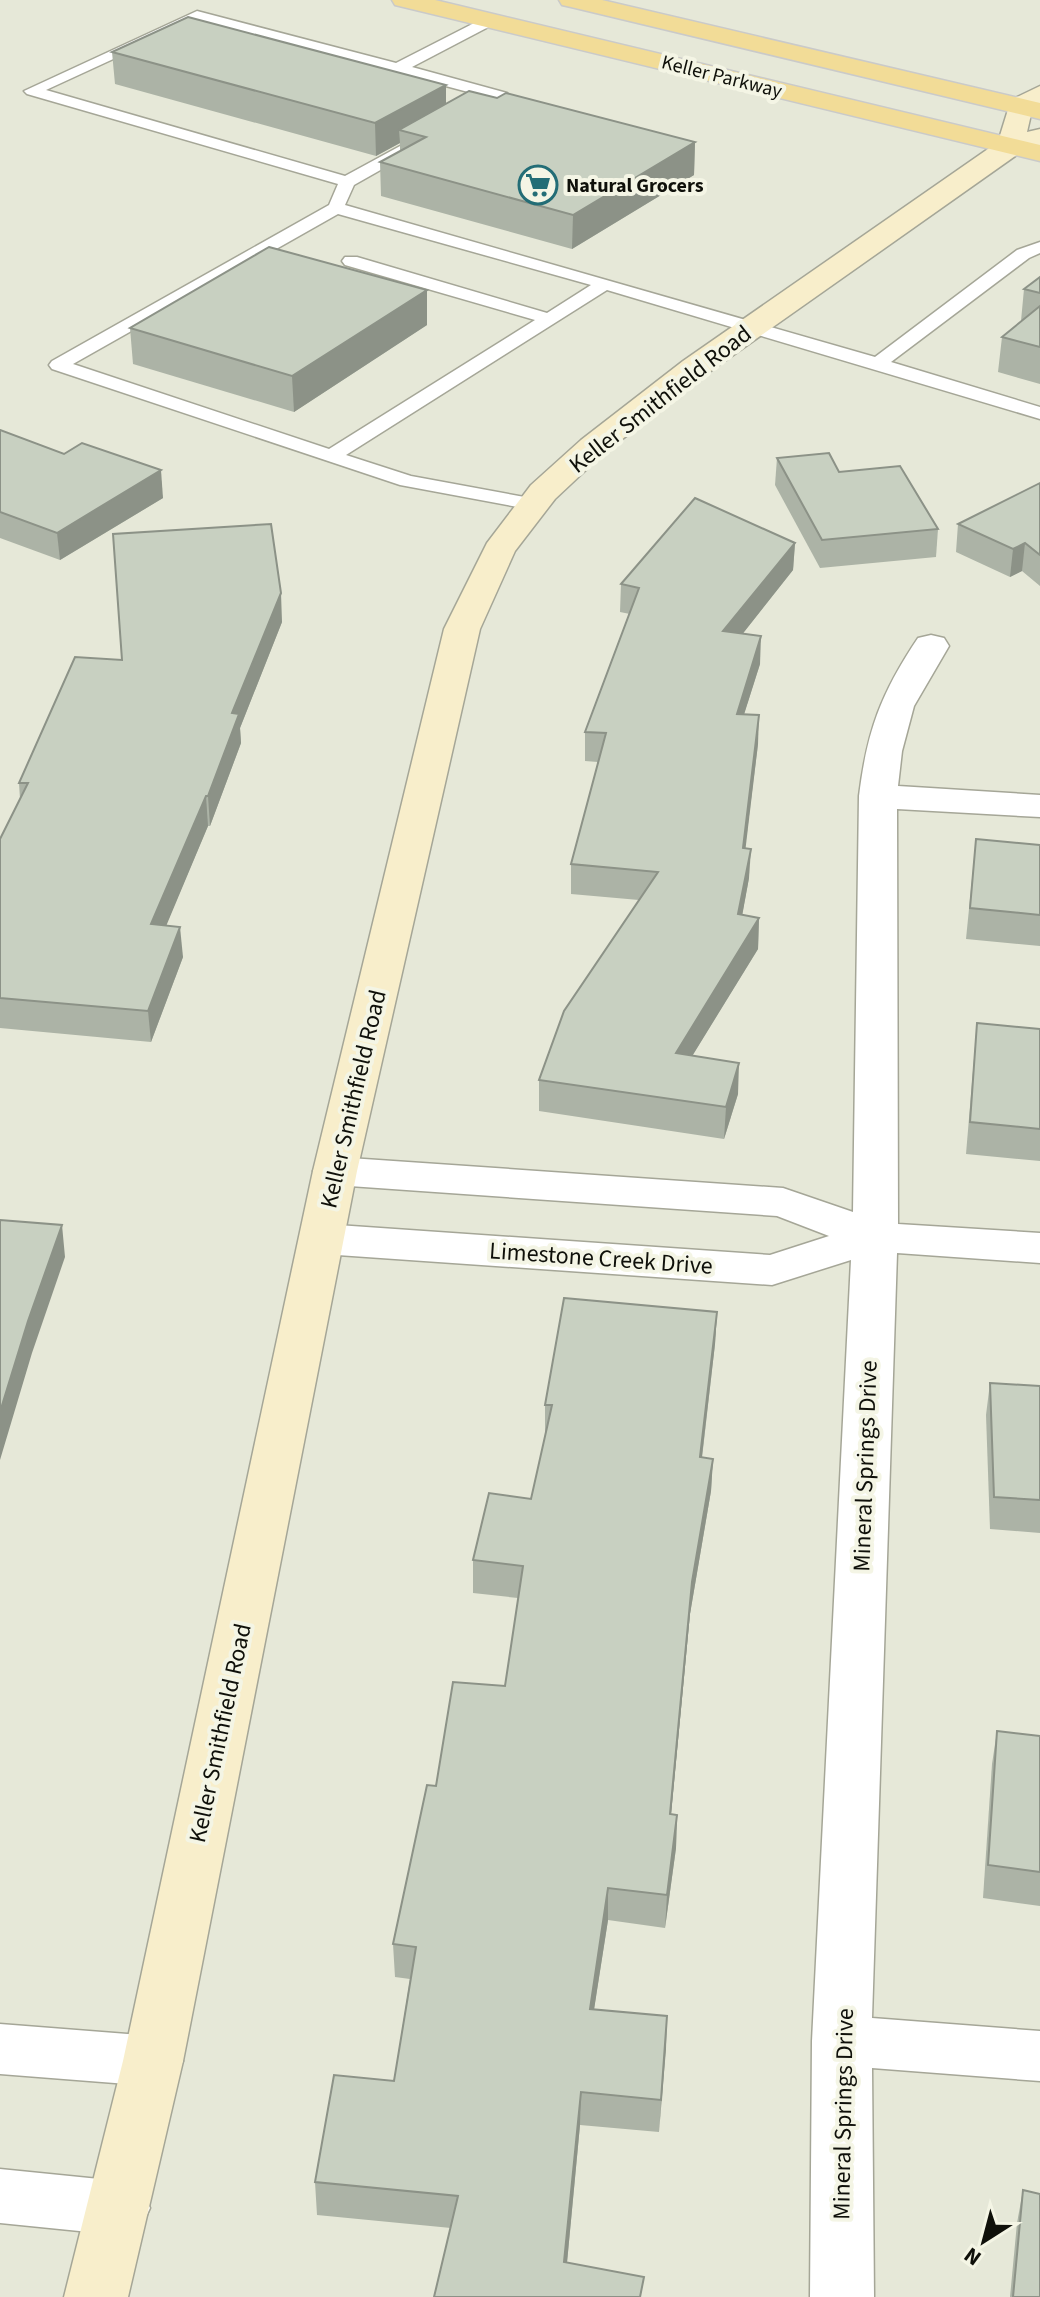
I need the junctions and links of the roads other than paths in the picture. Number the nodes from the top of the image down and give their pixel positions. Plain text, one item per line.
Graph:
1 (404, 0) edge
2 (571, 0) edge
3 (491, 20) junction
4 (398, 68) junction
5 (1033, 104) edge
6 (476, 110) edge
7 (1040, 137) edge
8 (424, 139) edge
9 (1011, 146) junction
10 (1040, 153) edge
11 (347, 182) junction
12 (336, 208) junction
13 (1040, 247) edge
14 (351, 261) dead end
15 (605, 284) junction
16 (550, 319) junction
17 (754, 326) junction
18 (877, 364) junction
19 (1040, 413) edge
20 (331, 456) junction
21 (534, 504) junction
22 (931, 646) dead end
23 (878, 796) junction
24 (1040, 806) edge
25 (335, 1171) junction
26 (875, 1237) junction
27 (323, 1239) junction
28 (1040, 1248) edge
29 (842, 2041) junction
30 (0, 2049) edge
31 (1040, 2056) edge
32 (153, 2061) junction
33 (0, 2196) edge
34 (119, 2208) junction
35 (96, 2297) edge
36 (842, 2297) edge

1 - 3 main road, Keller Parkway
2 - 5 main road, Keller Parkway
3 - 4 lane
3 - 9 main road, Keller Parkway
4 - 6 lane
4 - 11 lane
5 - 9 main road
7 - 9 main road, Keller Smithfield Road
8 - 11 lane
9 - 10 main road, Keller Parkway
9 - 17 main road, Keller Smithfield Road
11 - 12 lane
12 - 15 lane
12 - 20 lane
13 - 18 lane
14 - 16 lane
15 - 16 lane
15 - 17 lane
16 - 20 lane
17 - 18 lane
17 - 21 main road, Keller Smithfield Road
18 - 19 lane
20 - 21 lane
21 - 25 main road, Keller Smithfield Road
22 - 23 street, Mineral Springs Drive
23 - 24 street
23 - 26 street, Mineral Springs Drive
25 - 26 street, Limestone Creek Drive
25 - 27 main road, Keller Smithfield Road
26 - 27 street, Limestone Creek Drive
26 - 28 street, Limestone Creek Drive
26 - 29 street, Mineral Springs Drive
27 - 32 main road, Keller Smithfield Road
29 - 31 street
29 - 36 street, Mineral Springs Drive
30 - 32 street
32 - 34 main road, Keller Smithfield Road
33 - 34 street
34 - 35 main road, Keller Smithfield Road

